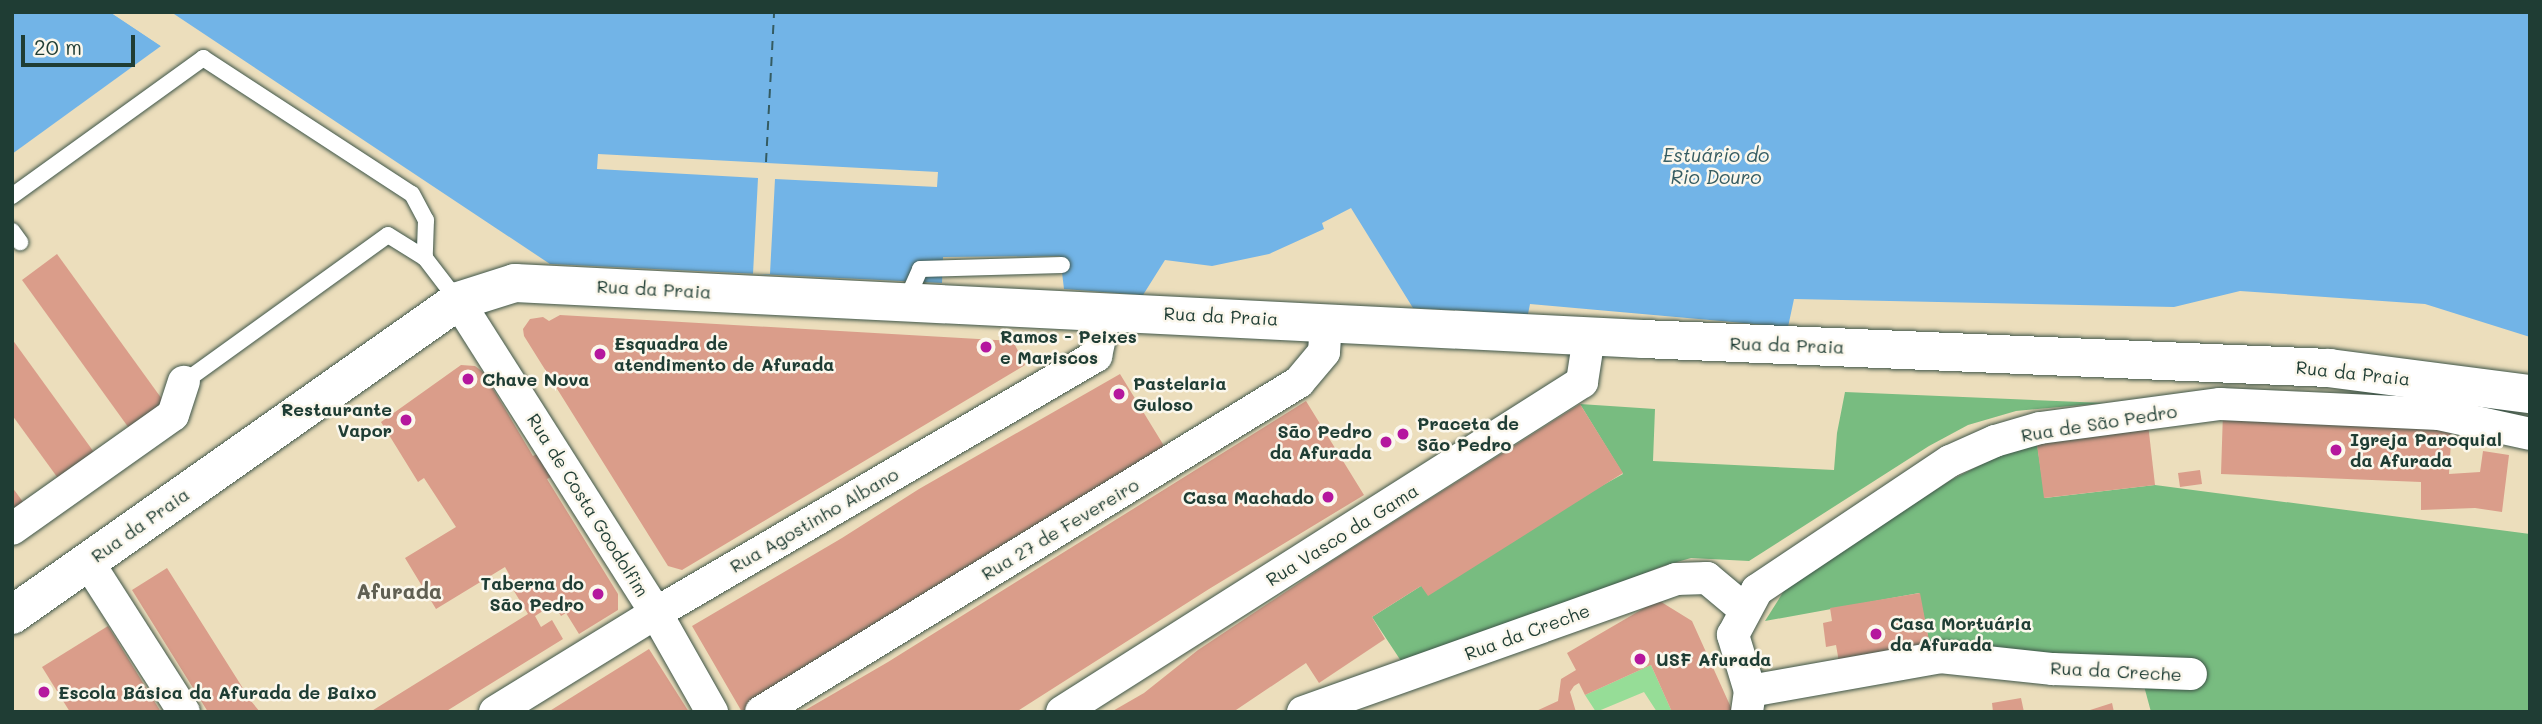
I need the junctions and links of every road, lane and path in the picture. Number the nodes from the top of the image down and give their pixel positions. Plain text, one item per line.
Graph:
1 (12, 197) edge
2 (425, 258) junction
3 (1062, 265) dead end
4 (458, 301) junction
5 (906, 301) junction
6 (1106, 311) junction
7 (1326, 321) junction
8 (1589, 337) junction
9 (184, 382) joint
10 (2530, 394) edge
11 (2530, 434) edge
12 (12, 529) edge
13 (88, 562) junction
14 (1744, 609) junction
15 (656, 613) junction
16 (12, 615) edge
17 (2191, 674) dead end
18 (1749, 701) edge
19 (184, 712) edge
20 (495, 712) edge
21 (712, 712) edge
22 (761, 712) edge
23 (1062, 712) edge
24 (1303, 712) edge

1 - 2 lane
2 - 4 lane
2 - 9 lane
3 - 5 lane
4 - 5 main road, Rua da Praia
4 - 13 main road, Rua da Praia
4 - 15 street, Rua de Costa Goodolfim
5 - 6 main road, Rua da Praia
6 - 7 main road, Rua da Praia
6 - 15 street, Rua Agostinho Albano
7 - 8 main road, Rua da Praia
7 - 22 street, Rua 27 de Fevereiro
8 - 10 main road, Rua da Praia
8 - 23 street, Rua Vasco da Gama
9 - 12 street
11 - 14 street, Rua de São Pedro
13 - 16 main road, Rua da Praia
13 - 19 street
14 - 18 street, Rua de São Pedro
14 - 24 street, Rua da Creche
15 - 20 street, Rua Agostinho Albano
15 - 21 street, Rua de Costa Goodolfim
17 - 18 street, Rua da Creche

